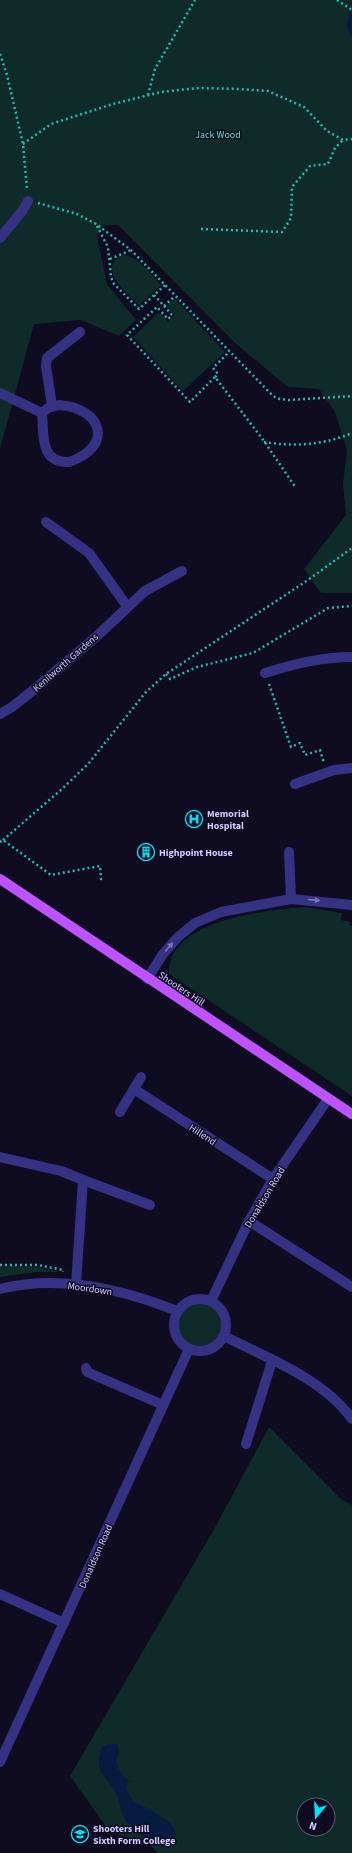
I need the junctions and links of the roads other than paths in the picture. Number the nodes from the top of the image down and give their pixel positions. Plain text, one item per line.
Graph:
1 (28, 201) road end
2 (0, 238) edge
3 (80, 332) dead end
4 (0, 393) edge
5 (52, 406) junction
6 (42, 413) junction
7 (46, 522) dead end
8 (182, 571) dead end
9 (127, 606) junction
10 (352, 657) edge
11 (265, 673) road end
12 (0, 714) edge
13 (352, 768) edge
14 (295, 784) dead end
15 (289, 852) dead end
16 (0, 879) edge
17 (291, 899) junction
18 (352, 905) edge
19 (148, 979) junction
20 (141, 1077) dead end
21 (134, 1089) junction
22 (328, 1099) junction
23 (120, 1112) dead end
24 (352, 1114) edge
25 (0, 1157) edge
26 (273, 1179) junction
27 (83, 1180) junction
28 (150, 1204) dead end
29 (249, 1221) junction
30 (76, 1285) junction
31 (352, 1287) edge
32 (0, 1289) edge
33 (210, 1301) junction
34 (177, 1311) junction
35 (224, 1336) junction
36 (189, 1349) junction
37 (272, 1361) junction
38 (86, 1368) dead end
39 (163, 1405) junction
40 (352, 1419) edge
41 (246, 1444) dead end
42 (0, 1594) edge
43 (64, 1623) junction
44 (0, 1762) edge

1 - 2 street
3 - 5 street
4 - 6 street
5 - 6 street
5 - 6 street
7 - 9 street
8 - 9 street, Kenilworth Gardens
9 - 12 street, Kenilworth Gardens
10 - 11 street
13 - 14 street
15 - 17 street
16 - 19 main road, Shooters Hill
17 -> 18 street
19 -> 17 street
19 - 22 main road, Shooters Hill
20 - 21 street
21 - 23 street
21 - 26 street, Hillend
22 - 24 main road, Shooters Hill
22 - 26 street, Donaldson Road
25 - 27 street
26 - 29 street, Donaldson Road
27 - 28 street
27 - 30 street
29 - 31 street
29 - 33 street, Donaldson Road
30 - 32 street, Moordown
30 - 34 street, Moordown
33 - 34 street
33 - 35 street
34 - 36 street
35 - 36 street
35 - 37 street
36 - 39 street, Donaldson Road
37 - 40 street
37 - 41 street
38 - 39 street
39 - 43 street, Donaldson Road
42 - 43 street
43 - 44 street, Donaldson Road

